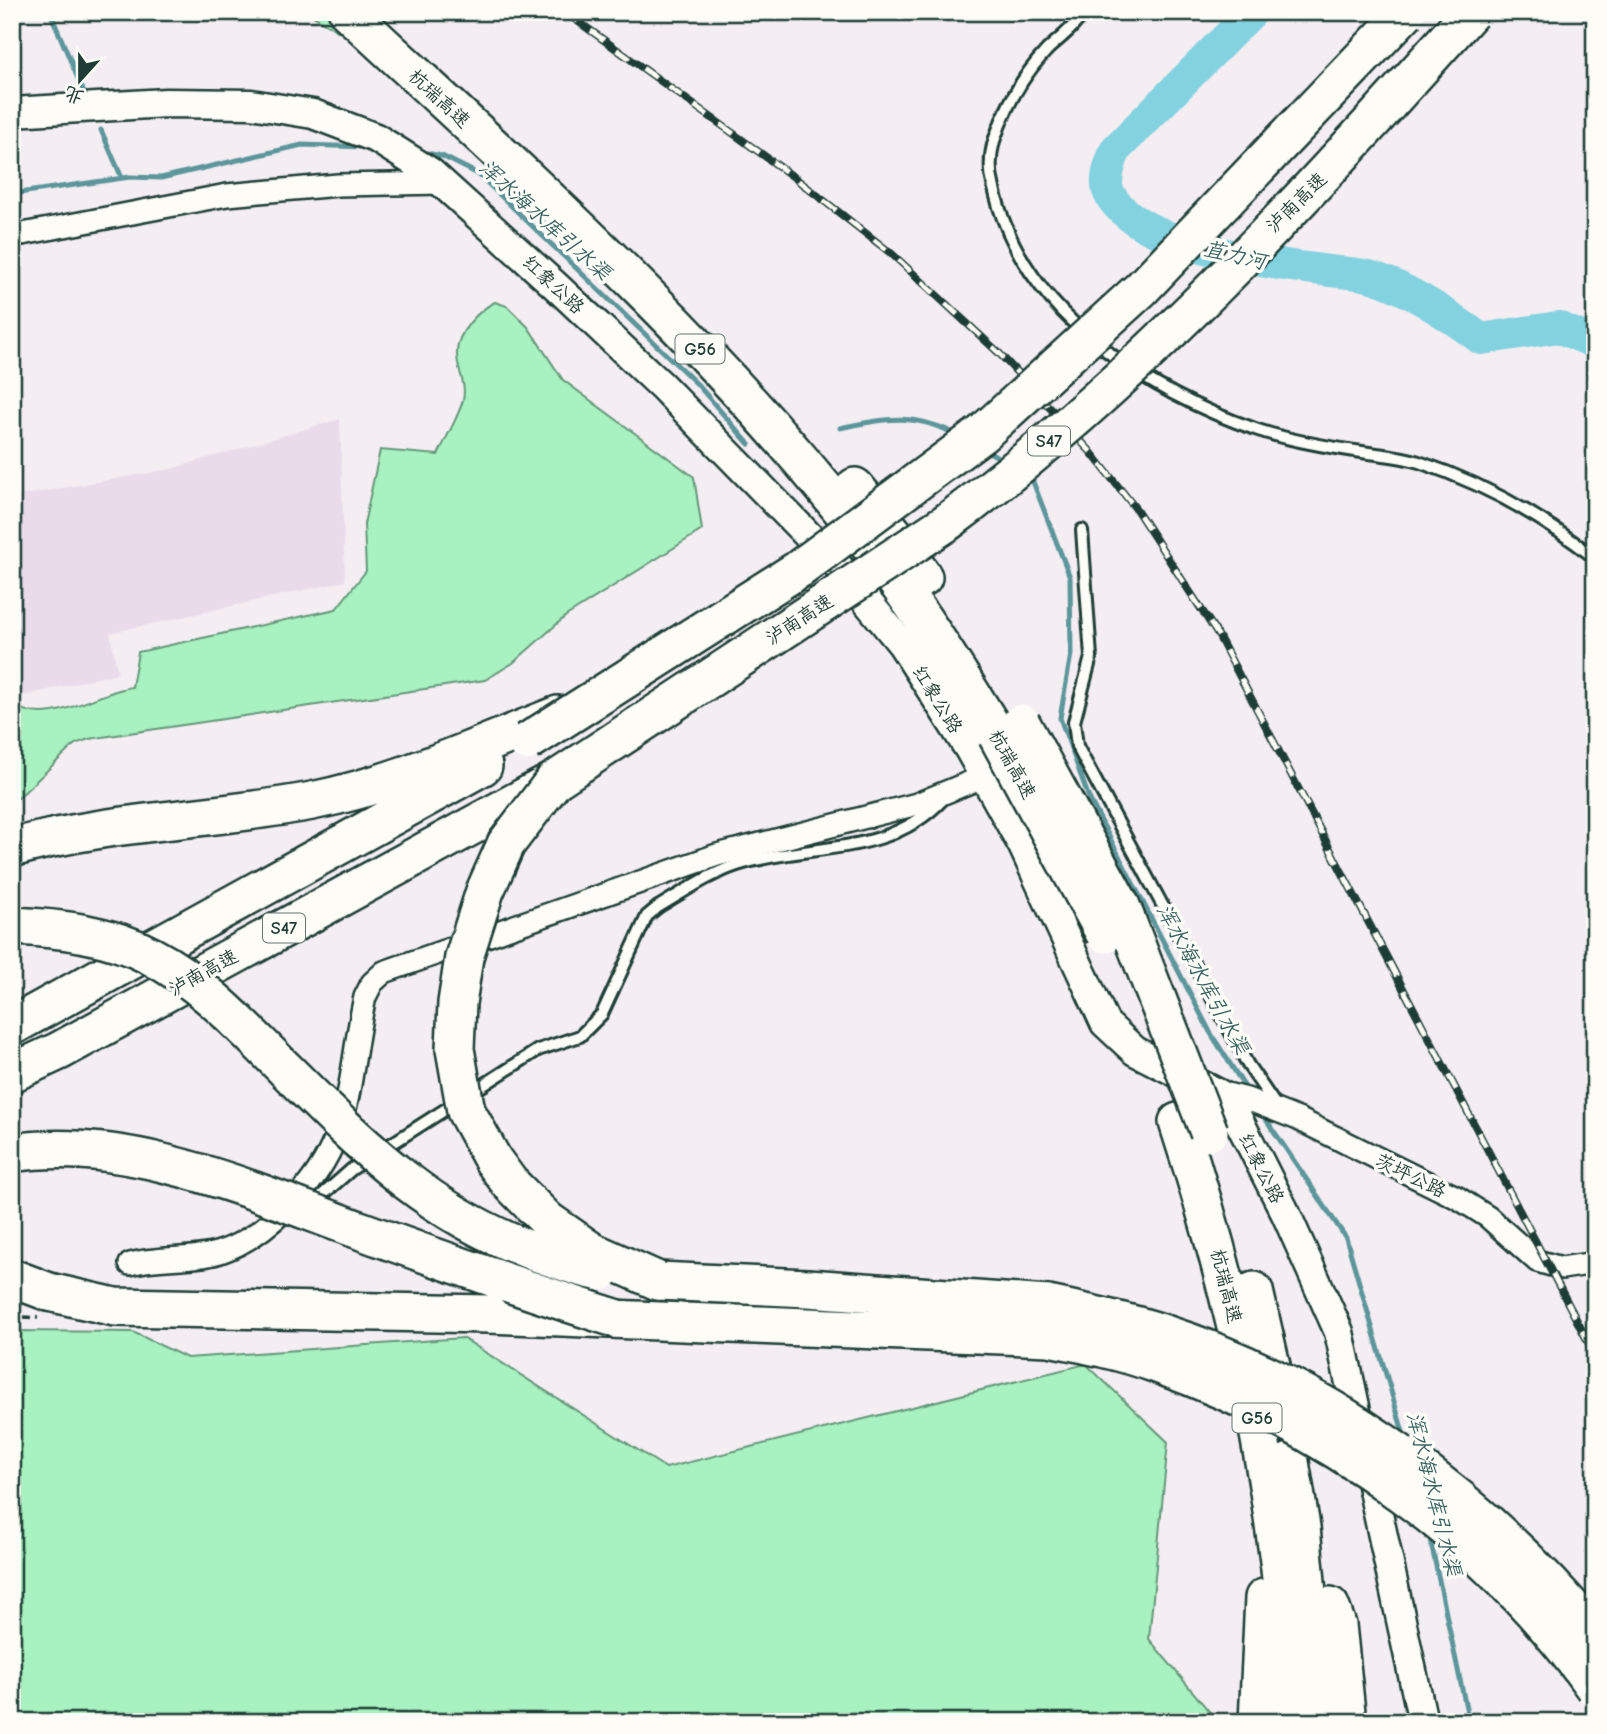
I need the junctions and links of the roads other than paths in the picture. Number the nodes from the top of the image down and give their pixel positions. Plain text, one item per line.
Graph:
1 (348, 12) edge
2 (385, 12) edge
3 (1084, 12) edge
4 (1406, 12) edge
5 (1471, 12) edge
6 (12, 112) edge
7 (444, 183) junction
8 (12, 236) edge
9 (1082, 530) dead end
10 (1595, 558) edge
11 (585, 705) junction
12 (1009, 729) junction
13 (985, 776) junction
14 (554, 781) junction
15 (952, 789) junction
16 (12, 848) edge
17 (12, 926) edge
18 (12, 1026) edge
19 (12, 1073) edge
20 (1215, 1091) junction
21 (1276, 1111) junction
22 (12, 1153) edge
23 (254, 1236) junction
24 (1595, 1263) edge
25 (130, 1264) dead end
26 (12, 1278) edge
27 (658, 1281) junction
28 (618, 1319) junction
29 (1049, 1321) junction
30 (1288, 1524) junction
31 (1595, 1633) edge
32 (1595, 1688) edge
33 (1258, 1722) edge
34 (1293, 1722) edge
35 (1318, 1722) edge
36 (1347, 1722) edge
37 (1423, 1722) edge

1 - 12 highway, 杭瑞高速 / G56
2 - 12 highway, 杭瑞高速 / G56
3 - 10 lane
4 - 11 highway, S47, bridge
5 - 14 highway, 泸南高速 / S47, bridge
6 - 7 main road, 红象公路
7 - 8 street
7 - 13 main road, 红象公路
9 - 21 lane
11 - 16 highway
11 - 18 highway, S47, bridge
12 - 30 highway, 杭瑞高速 / G56, bridge
13 - 15 street
13 - 20 main road, 红象公路
14 - 19 highway, 泸南高速 / S47
14 - 27 highway, bridge
15 - 23 lane
15 - 23 street
17 - 27 highway, bridge
20 - 21 street, 茨坪公路
20 - 37 main road, 红象公路
21 - 24 street, 茨坪公路
22 - 28 highway, bridge
23 - 25 street
26 - 28 highway, bridge
27 - 29 highway
28 - 29 highway
29 - 31 highway, bridge
29 - 32 highway, bridge
30 - 33 highway
30 - 34 highway, 杭瑞高速 / G56
30 - 35 highway, 杭瑞高速 / G56
30 - 36 highway

